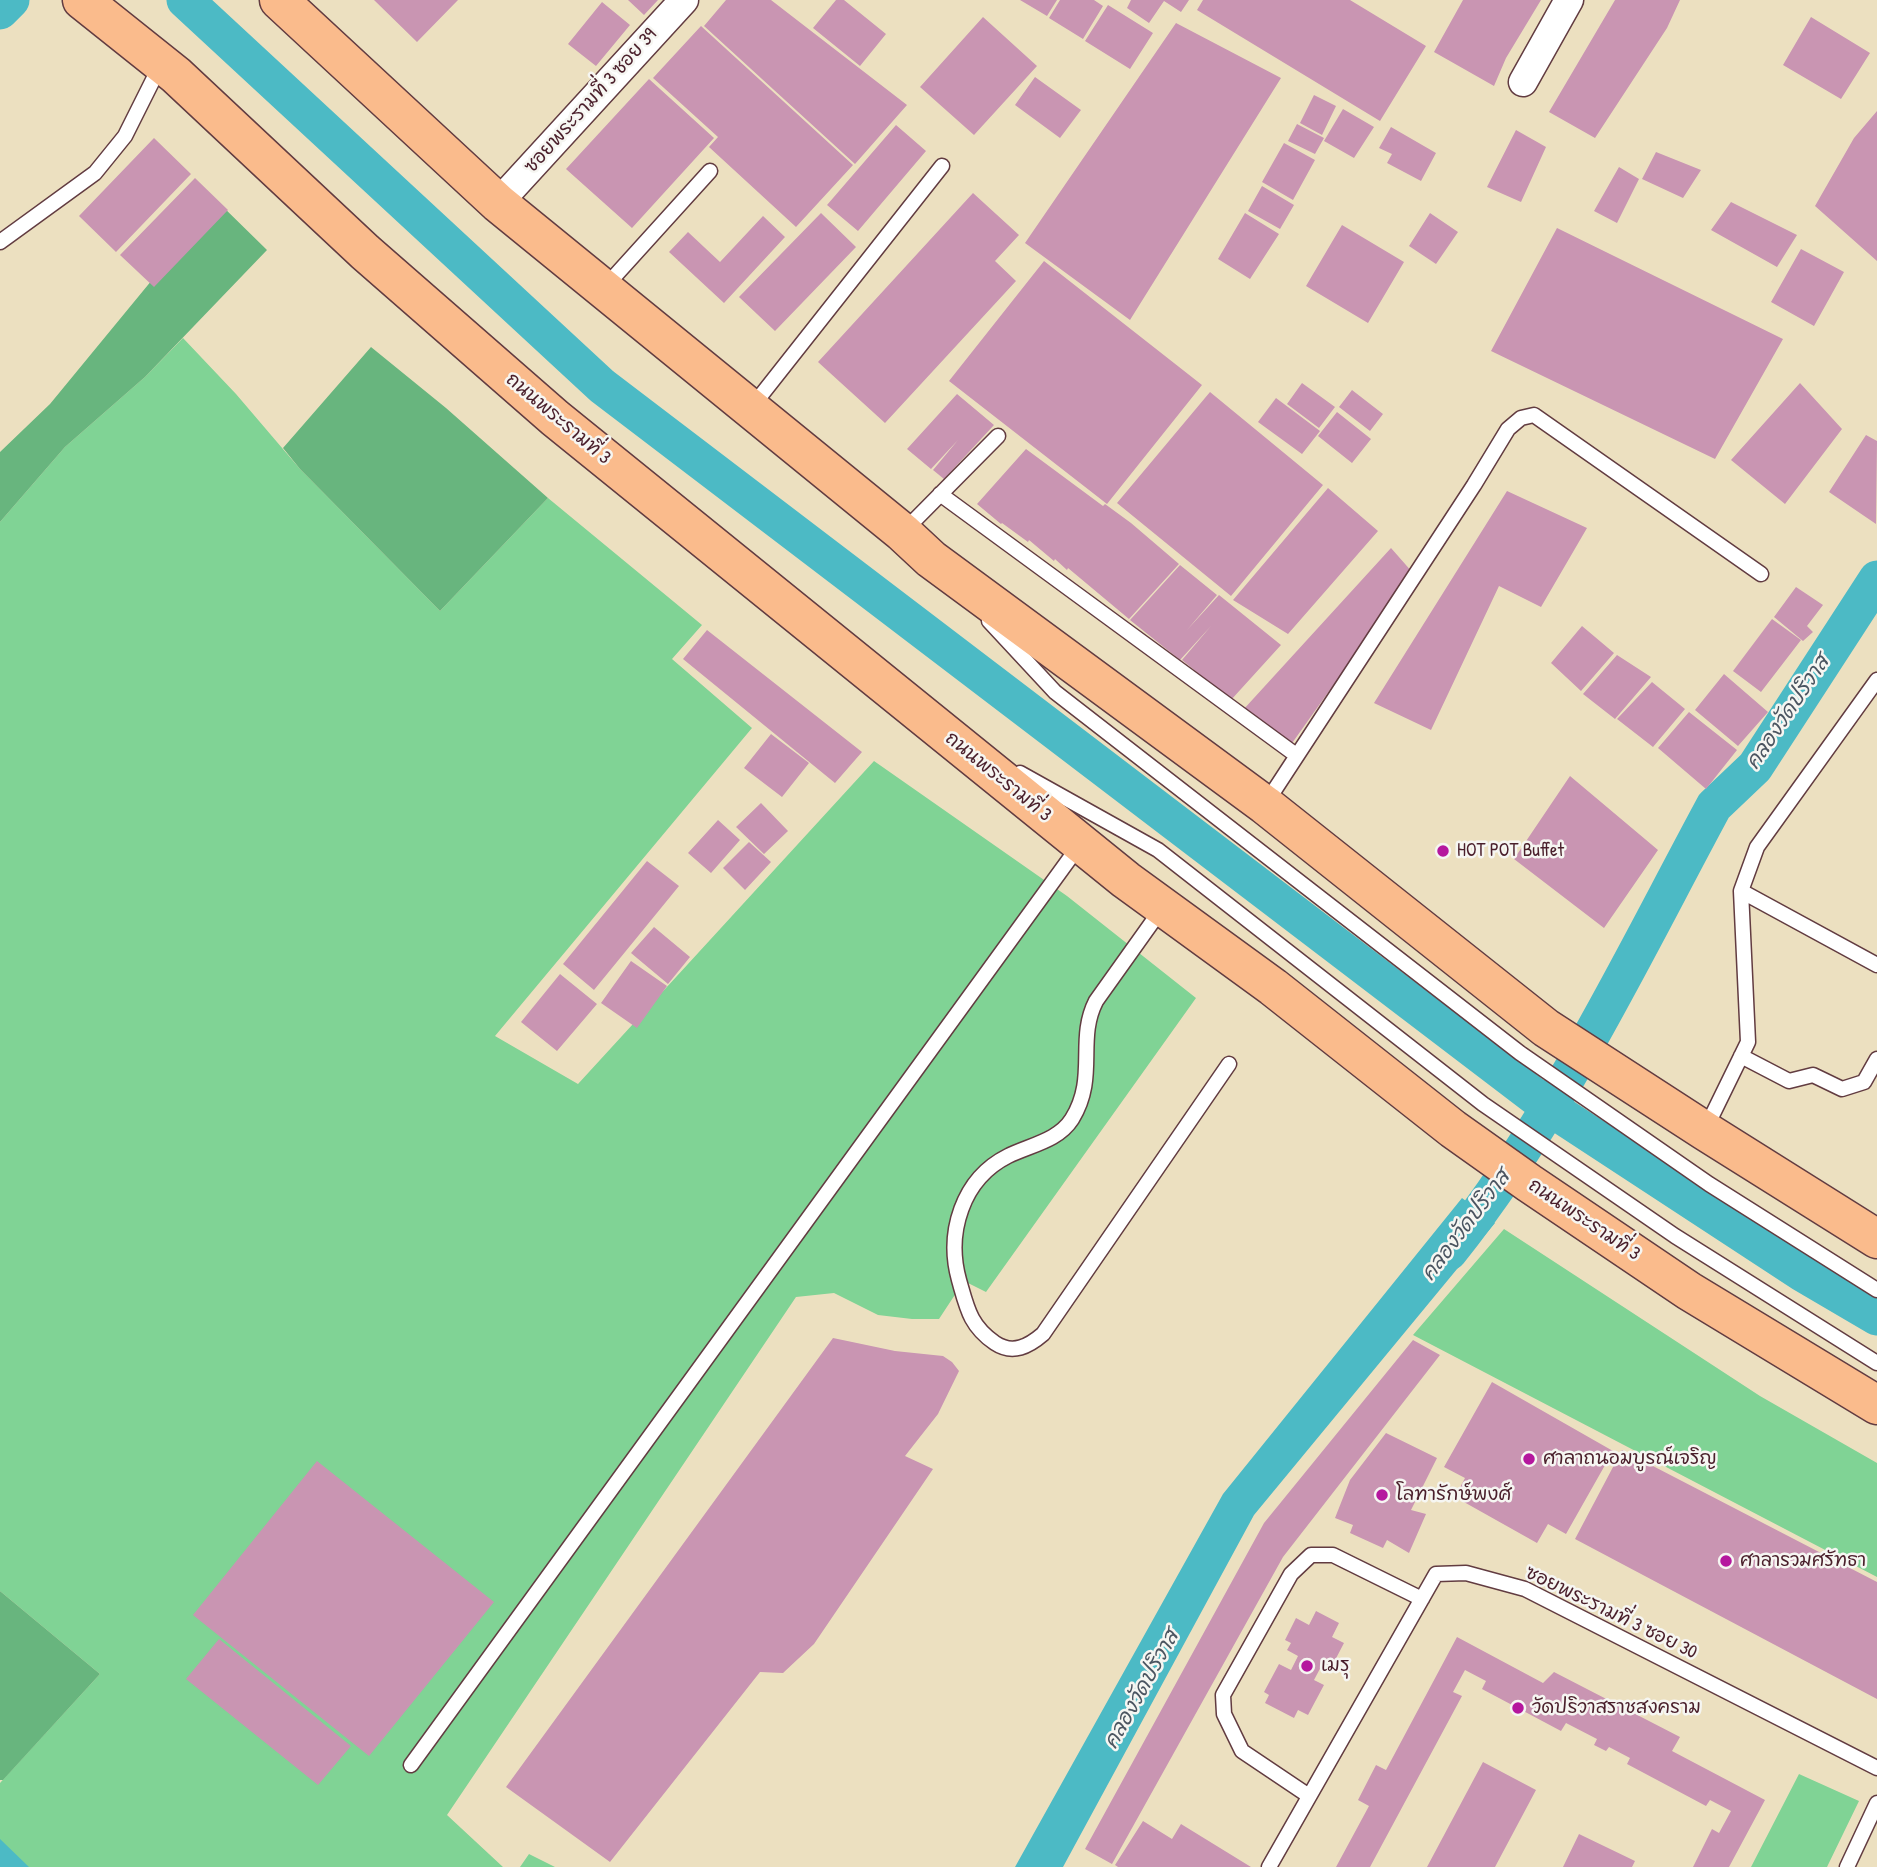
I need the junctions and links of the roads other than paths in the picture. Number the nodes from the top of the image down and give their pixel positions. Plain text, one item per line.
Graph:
1 (82, 0) edge
2 (119, 0) edge
3 (279, 0) edge
4 (684, 0) edge
5 (1569, 0) edge
6 (169, 69) junction
7 (1523, 82) dead end
8 (942, 166) dead end
9 (710, 171) dead end
10 (498, 203) junction
11 (0, 242) edge
12 (603, 289) junction
13 (750, 410) junction
14 (998, 436) dead end
15 (940, 494) junction
16 (902, 532) junction
17 (931, 559) junction
18 (1760, 574) dead end
19 (1877, 681) edge
20 (930, 723) junction
21 (1296, 755) junction
22 (1265, 804) junction
23 (1081, 843) junction
24 (1741, 891) junction
25 (1163, 908) junction
26 (1877, 965) edge
27 (1533, 1040) junction
28 (1741, 1056) junction
29 (1877, 1059) edge
30 (1229, 1064) dead end
31 (1704, 1131) junction
32 (1877, 1239) edge
33 (1877, 1290) edge
34 (1877, 1363) edge
35 (1877, 1405) edge
36 (1422, 1599) junction
37 (411, 1765) dead end
38 (1877, 1768) edge
39 (1309, 1796) junction
40 (1877, 1803) edge
41 (1269, 1867) edge
42 (1847, 1867) edge

1 - 6 main road, ถนนพระรามที่ 3
2 - 6 main road, ถนนพระรามที่ 3
3 - 10 main road
4 - 10 street, ซอยพระรามที่ 3 ซอย 39
5 - 7 street
6 - 11 lane
6 - 20 main road, ถนนพระรามที่ 3
8 - 13 lane
9 - 12 lane
10 - 12 main road
12 - 13 main road
13 - 16 main road
14 - 15 lane
15 - 16 lane
15 - 21 lane
16 - 17 main road
17 - 22 main road
17 - 27 lane
18 - 21 lane
19 - 24 lane
20 - 23 main road, ถนนพระรามที่ 3
20 - 34 lane
21 - 22 lane
22 - 27 main road
23 - 25 main road, ถนนพระรามที่ 3
23 - 37 lane
24 - 26 lane
24 - 28 lane
25 - 30 lane
25 - 35 main road, ถนนพระรามที่ 3
27 - 31 main road
27 - 33 lane
28 - 29 lane
28 - 31 lane
31 - 32 main road
36 - 38 lane, ซอยพระรามที่ 3 ซอย 30
36 - 39 lane, ซอยพระรามที่ 3 ซอย 30
36 - 39 lane
39 - 41 lane, ซอยพระรามที่ 3 ซอย 30
40 - 42 lane

